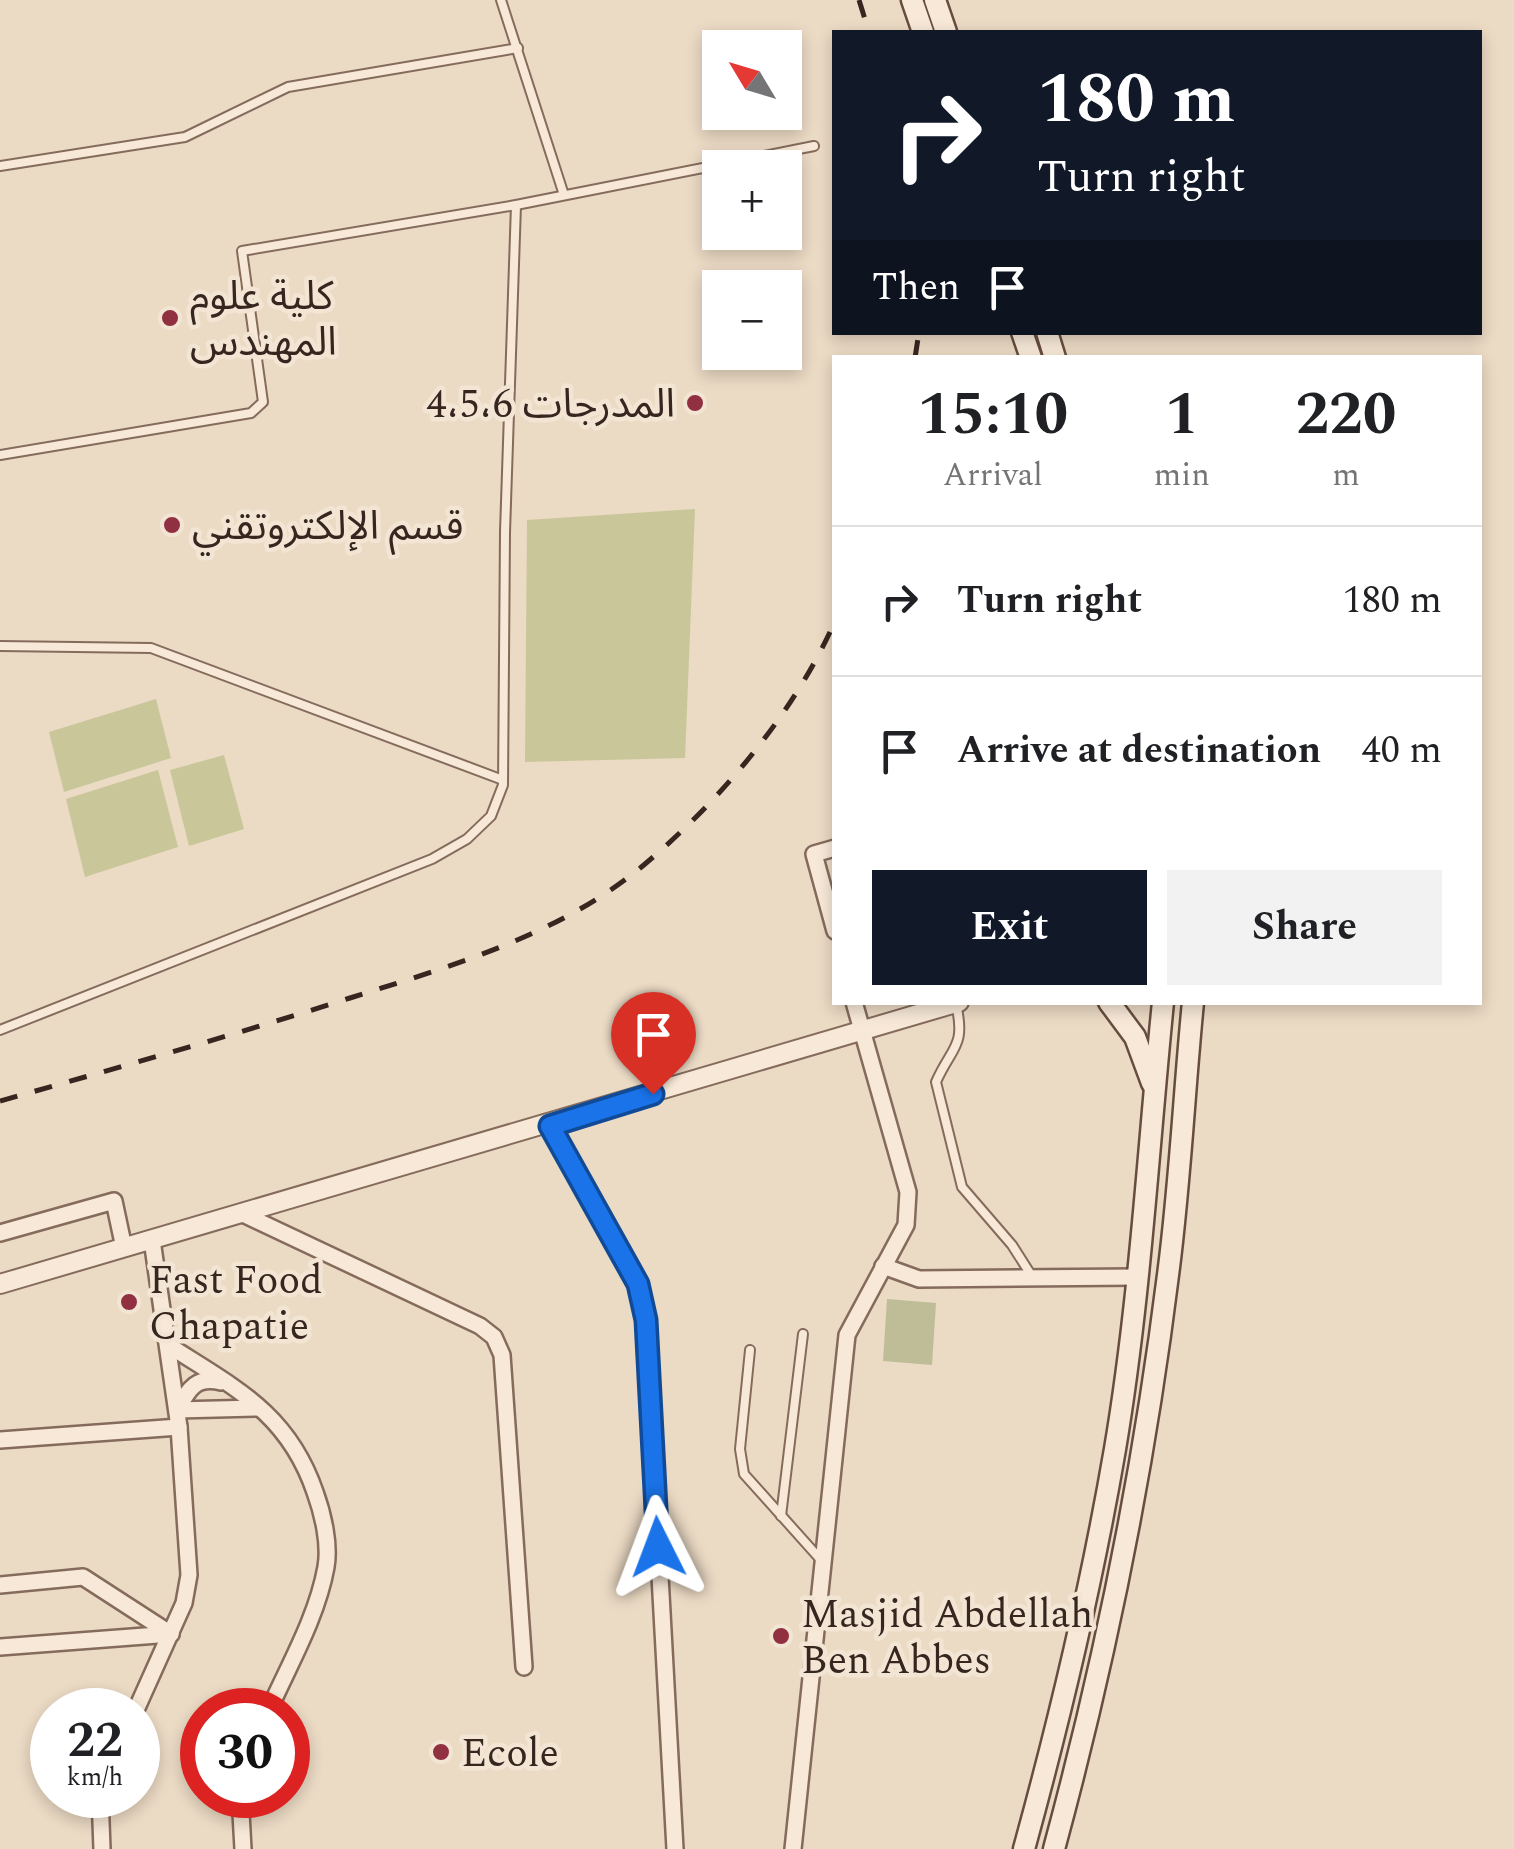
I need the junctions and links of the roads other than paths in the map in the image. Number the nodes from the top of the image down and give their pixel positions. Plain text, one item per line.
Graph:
1 (501, 0) edge
2 (912, 0) edge
3 (935, 0) edge
4 (922, 30) edge
5 (945, 30) edge
6 (518, 48) junction
7 (814, 146) dead end
8 (0, 166) edge
9 (564, 196) junction
10 (516, 205) junction
11 (0, 455) edge
12 (0, 646) edge
13 (503, 780) junction
14 (832, 849) edge
15 (832, 920) edge
16 (855, 1005) edge
17 (950, 1005) edge
18 (957, 1005) edge
19 (1111, 1005) edge
20 (1162, 1005) edge
21 (1190, 1005) edge
22 (0, 1030) edge
23 (861, 1031) junction
24 (1154, 1089) junction
25 (550, 1126) junction
26 (243, 1214) junction
27 (0, 1233) edge
28 (152, 1240) junction
29 (124, 1248) junction
30 (883, 1266) junction
31 (1137, 1277) junction
32 (1033, 1279) junction
33 (0, 1284) edge
34 (804, 1334) dead end
35 (168, 1344) junction
36 (750, 1350) dead end
37 (230, 1384) junction
38 (258, 1408) junction
39 (178, 1418) junction
40 (0, 1440) edge
41 (782, 1516) junction
42 (824, 1564) junction
43 (0, 1585) edge
44 (171, 1634) junction
45 (0, 1647) edge
46 (524, 1667) dead end
47 (146, 1688) edge
48 (279, 1688) edge
49 (101, 1818) edge
50 (241, 1818) edge
51 (102, 1849) edge
52 (243, 1849) edge
53 (674, 1849) edge
54 (793, 1849) edge
55 (1024, 1849) edge
56 (1054, 1849) edge

1 - 6 lane
2 - 4 main road
3 - 5 main road
6 - 8 lane
6 - 9 lane
7 - 9 lane
9 - 10 lane
10 - 11 lane
10 - 13 lane
12 - 13 lane
13 - 22 lane
14 - 15 street
16 - 23 street
17 - 23 street
18 - 32 lane
19 - 24 main road
20 - 24 main road
21 - 56 main road
23 - 25 street
23 - 30 street
24 - 31 main road
25 - 26 street
25 - 53 street
26 - 28 street
26 - 46 street
27 - 29 street
28 - 29 street
28 - 35 street
29 - 33 street
30 - 32 street
30 - 42 street
31 - 32 street
31 - 55 main road
34 - 41 lane
35 - 37 street
35 - 39 street
36 - 41 lane
37 - 38 street
37 - 39 street
38 - 39 street
38 - 48 street
39 - 40 street
39 - 44 street
41 - 42 lane
42 - 54 street
43 - 44 street
44 - 45 street
44 - 47 street
49 - 51 street
50 - 52 street

